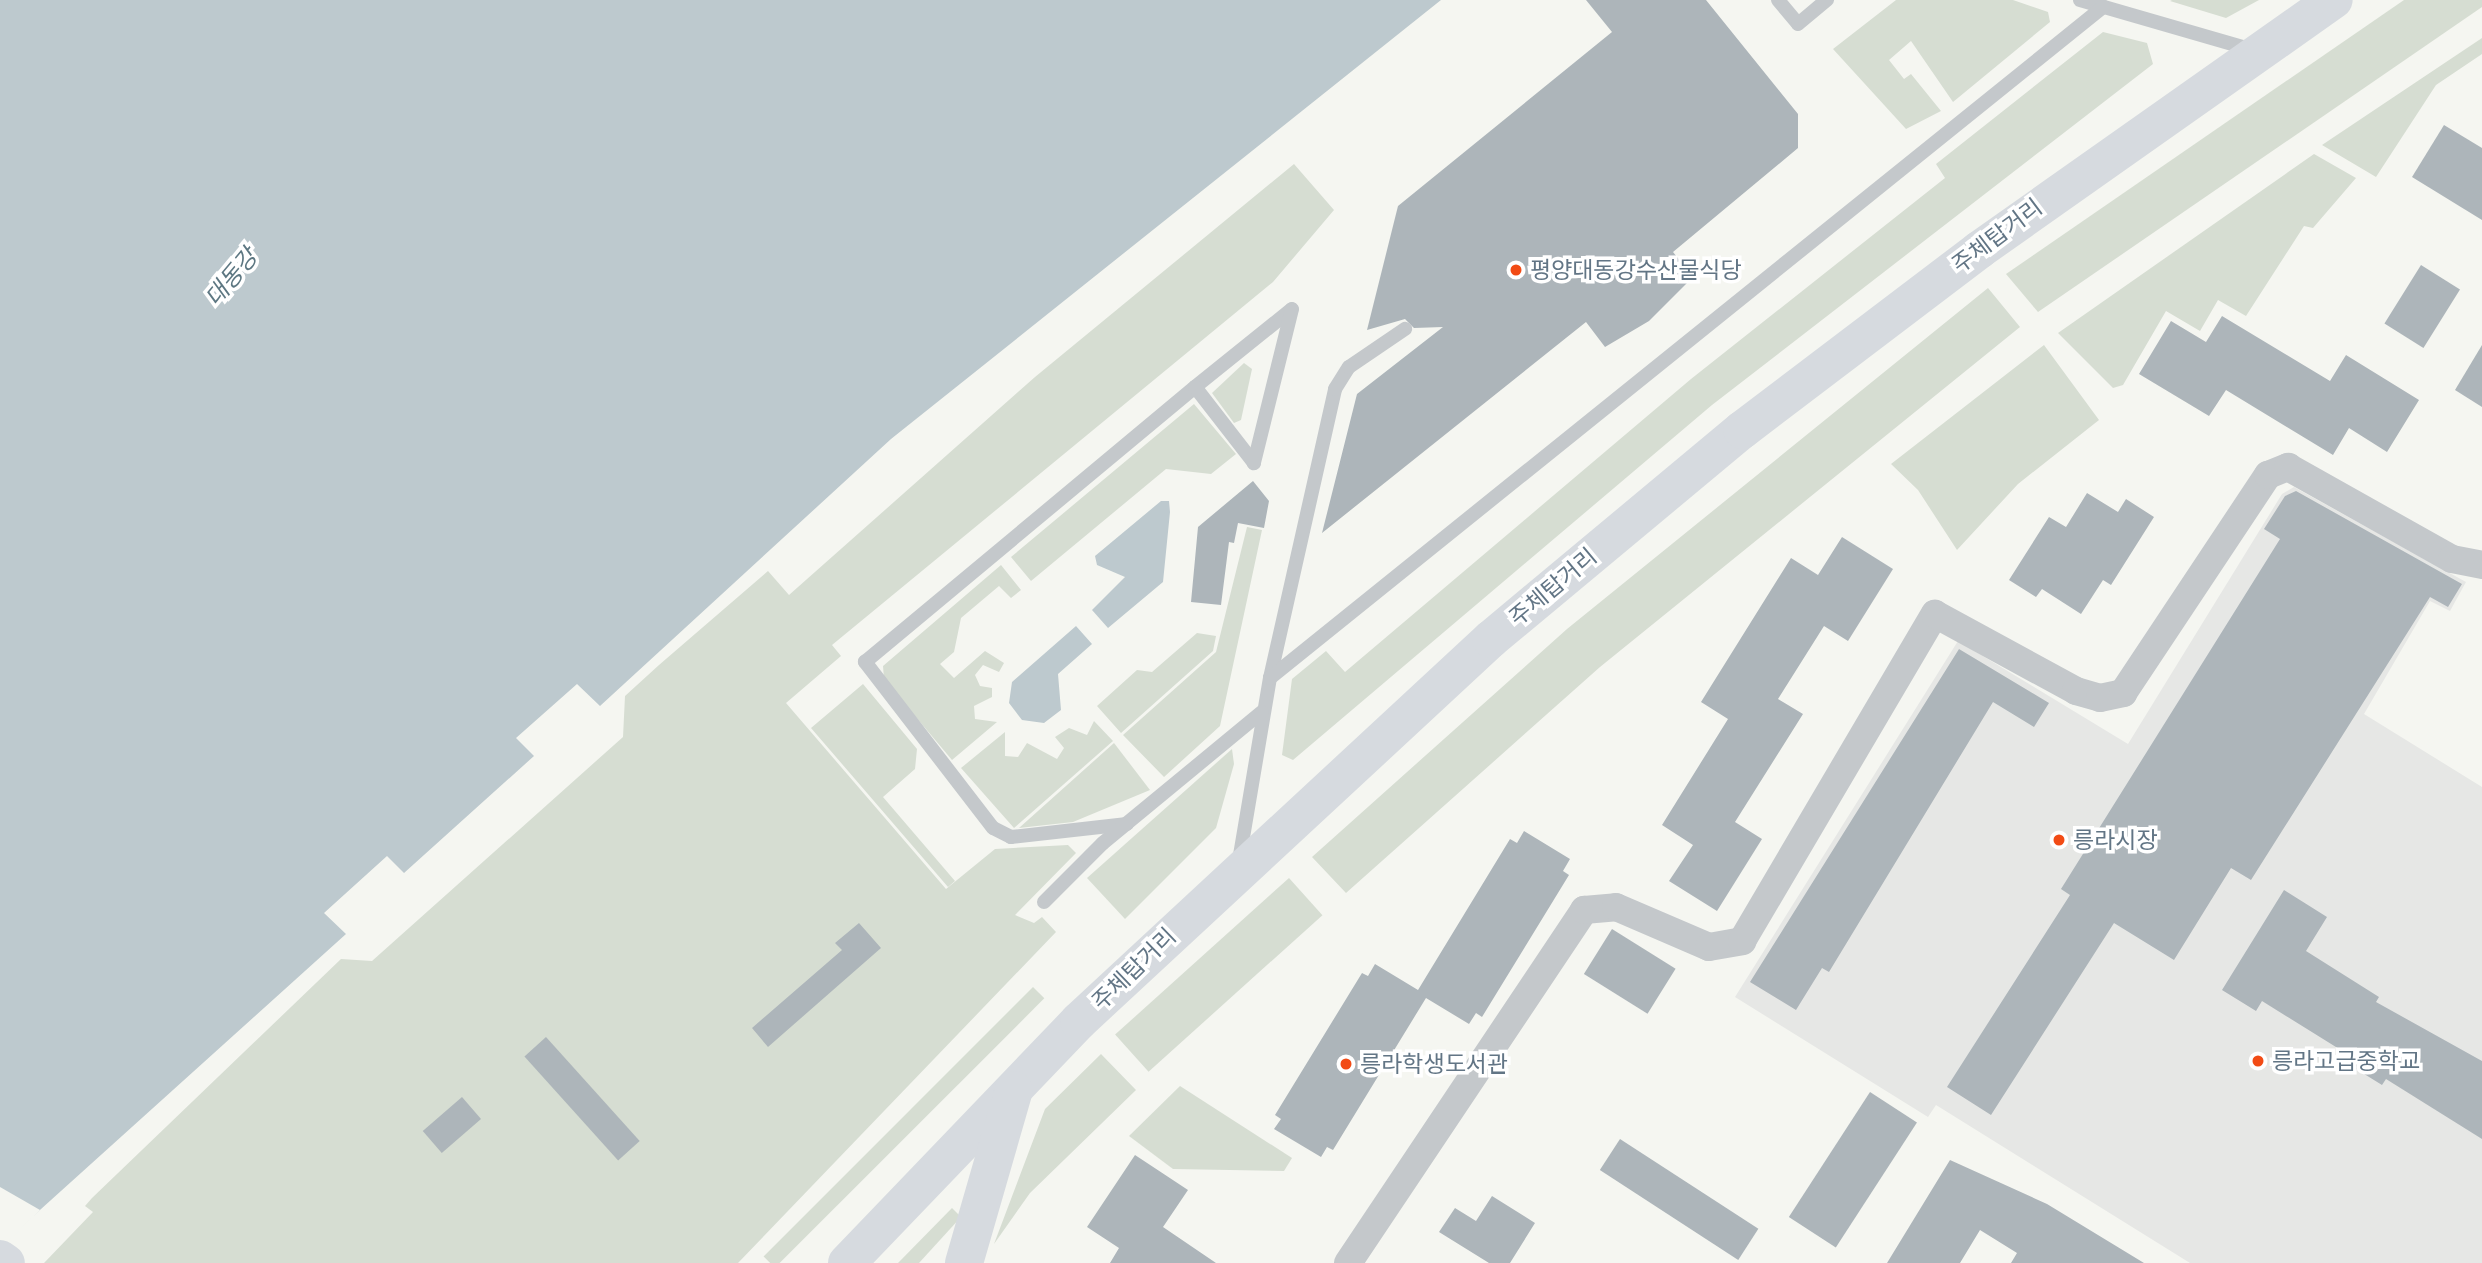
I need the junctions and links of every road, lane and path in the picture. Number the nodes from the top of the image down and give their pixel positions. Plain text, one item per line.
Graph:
1 (1778, 0) edge
2 (1827, 0) edge
3 (2080, 0) edge
4 (2334, 0) edge
5 (2103, 6) junction
6 (2255, 51) junction
7 (1405, 329) dead end
8 (1195, 387) junction
9 (2482, 565) edge
10 (1270, 678) junction
11 (1262, 712) junction
12 (1127, 824) junction
13 (1238, 869) junction
14 (1044, 902) dead end
15 (1016, 1086) junction
16 (0, 1259) edge
17 (6, 1263) edge
18 (847, 1263) edge
19 (964, 1263) edge
20 (1348, 1263) edge

1 - 2 lane
3 - 5 lane
4 - 6 main road, 주체탑거리
5 - 6 lane
5 - 10 lane
6 - 13 main road, 주체탑거리
7 - 10 lane
8 - 8 lane
8 - 12 lane
9 - 20 street
10 - 11 lane
11 - 12 lane
11 - 13 lane
12 - 14 lane
13 - 15 main road, 주체탑거리
15 - 18 main road, 주체탑거리
15 - 19 main road
16 - 17 main road

